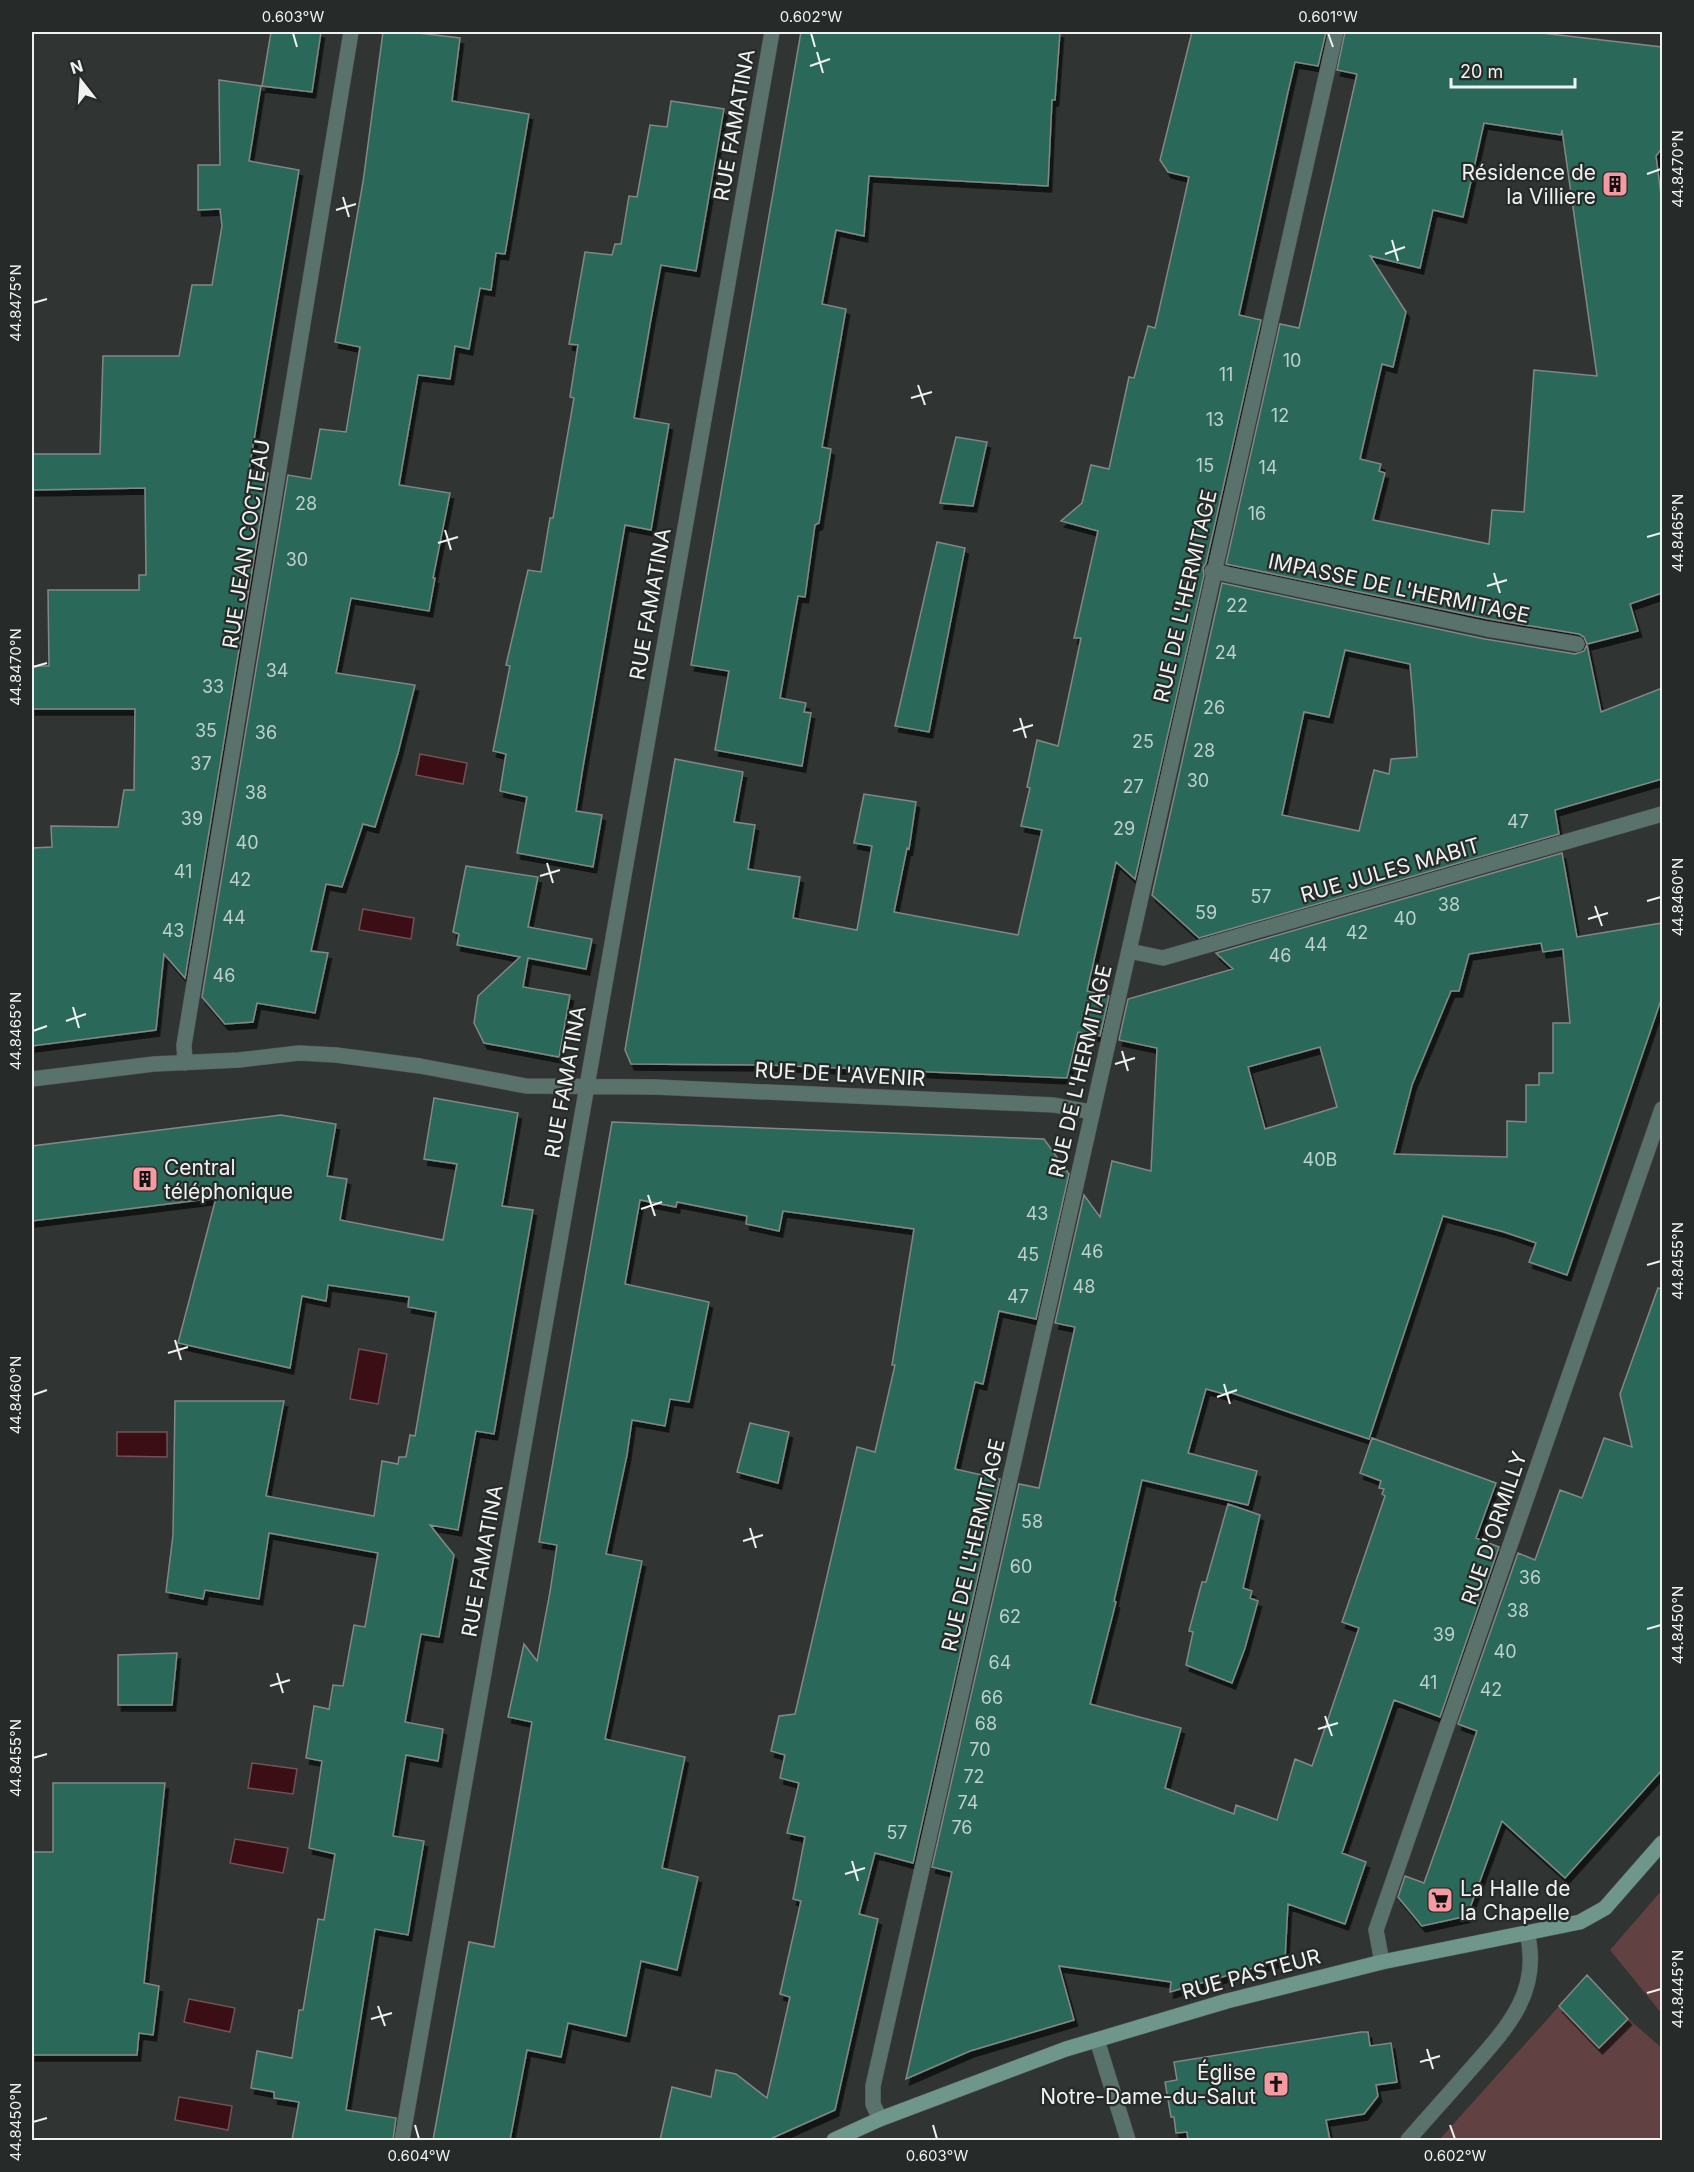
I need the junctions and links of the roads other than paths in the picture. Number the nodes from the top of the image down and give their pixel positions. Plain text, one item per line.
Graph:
1 (351, 32) edge
2 (772, 32) edge
3 (1336, 32) edge
4 (1212, 571) junction
5 (1577, 644) dead end
6 (1662, 814) edge
7 (1129, 951) junction
8 (185, 1063) junction
9 (32, 1079) edge
10 (586, 1088) junction
11 (1662, 1109) edge
12 (1091, 1112) junction
13 (1662, 1843) edge
14 (1527, 1933) junction
15 (1382, 1962) junction
16 (1097, 2040) junction
17 (880, 2119) junction
18 (402, 2140) edge
19 (834, 2140) edge
20 (1128, 2140) edge
21 (1408, 2140) edge

1 - 8 street, RUE JEAN COCTEAU
2 - 10 street, RUE FAMATINA
3 - 4 street, RUE DE L'HERMITAGE
4 - 5 street, IMPASSE DE L'HERMITAGE
4 - 7 street, RUE DE L'HERMITAGE
6 - 7 street, RUE JULES MABIT
7 - 12 street, RUE DE L'HERMITAGE
8 - 9 street, RUE DE L'AVENIR
8 - 10 street, RUE DE L'AVENIR
10 - 12 street, RUE DE L'AVENIR
10 - 18 street, RUE FAMATINA
11 - 15 street, RUE D'ORMILLY
12 - 17 street, RUE DE L'HERMITAGE
13 - 14 street, RUE PASTEUR
14 - 15 street, RUE PASTEUR
14 - 21 street
15 - 16 street, RUE PASTEUR
16 - 17 street, RUE PASTEUR
16 - 20 street
17 - 19 street, RUE PASTEUR

